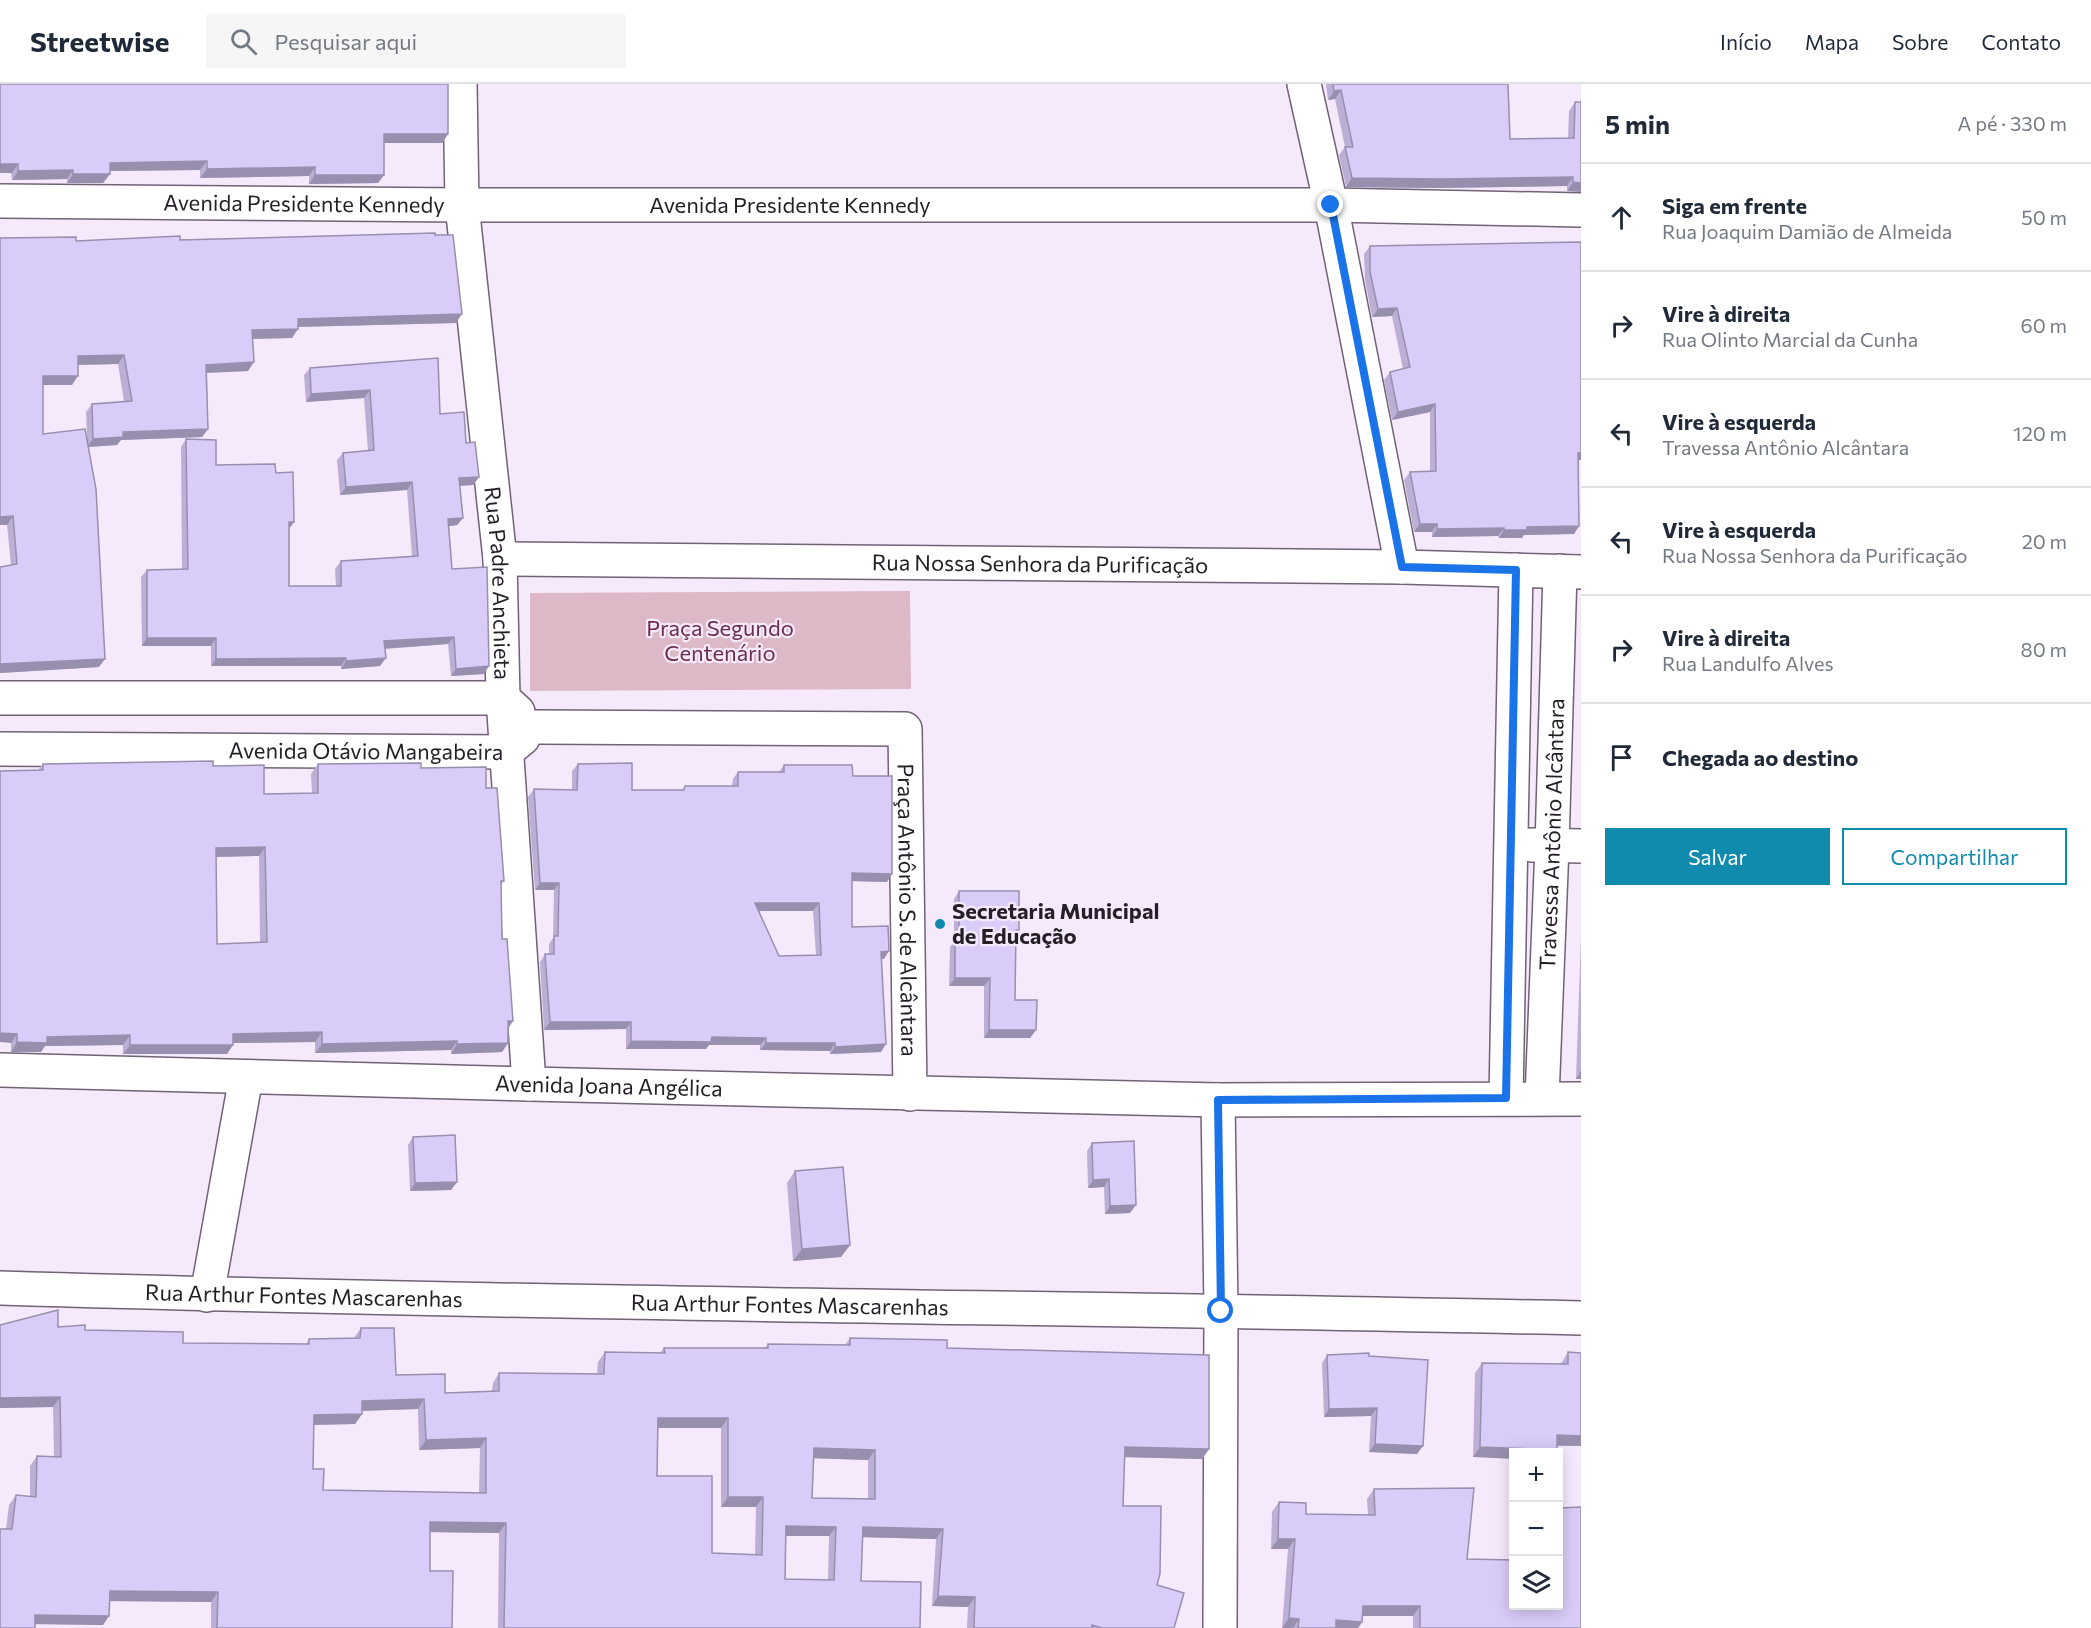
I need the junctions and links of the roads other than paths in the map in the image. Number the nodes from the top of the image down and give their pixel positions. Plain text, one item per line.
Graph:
1 (460, 84) edge
2 (1304, 84) edge
3 (0, 201) edge
4 (462, 205) junction
5 (1331, 205) junction
6 (1581, 210) edge
7 (500, 559) junction
8 (1402, 567) junction
9 (1516, 570) junction
10 (1571, 572) edge
11 (0, 698) edge
12 (503, 698) junction
13 (536, 727) junction
14 (0, 750) edge
15 (506, 752) junction
16 (1511, 844) junction
17 (1567, 846) edge
18 (0, 1070) edge
19 (246, 1077) junction
20 (529, 1084) junction
21 (910, 1094) junction
22 (1506, 1098) junction
23 (1542, 1098) junction
24 (1581, 1099) edge
25 (1218, 1100) junction
26 (0, 1288) edge
27 (207, 1295) junction
28 (1221, 1311) junction
29 (1581, 1318) edge
30 (1220, 1628) edge

1 - 4 street, Rua Padre Anchieta
2 - 5 street
3 - 4 street, Avenida Presidente Kennedy
4 - 5 street, Avenida Presidente Kennedy
4 - 7 street, Rua Padre Anchieta
5 - 6 street, Avenida Presidente Kennedy
5 - 8 street
7 - 8 street, Rua Nossa Senhora da Purificação
7 - 12 street, Rua Padre Anchieta
8 - 9 street, Rua Nossa Senhora da Purificação
9 - 10 street, Rua Nossa Senhora da Purificação
9 - 16 street, Travessa Antônio Alcântara
10 - 17 street, Travessa Antônio Alcântara
11 - 12 street
12 - 13 street, Avenida Otávio Mangabeira
12 - 15 street, Rua Padre Anchieta
13 - 15 street, Avenida Otávio Mangabeira
13 - 21 street, Praça Antônio S. de Alcântara
14 - 15 street, Avenida Otávio Mangabeira
15 - 20 street, Rua Padre Anchieta
16 - 17 street
16 - 22 street, Travessa Antônio Alcântara
17 - 23 street, Travessa Antônio Alcântara
18 - 19 street, Avenida Joana Angélica
19 - 20 street, Avenida Joana Angélica
19 - 27 street
20 - 21 street, Avenida Joana Angélica
21 - 25 street, Avenida Joana Angélica
22 - 23 street, Avenida Joana Angélica
22 - 25 street, Avenida Joana Angélica
23 - 24 street, Avenida Joana Angélica
25 - 28 street
26 - 27 street, Rua Arthur Fontes Mascarenhas
27 - 28 street, Rua Arthur Fontes Mascarenhas
28 - 29 street, Rua Arthur Fontes Mascarenhas
28 - 30 street

